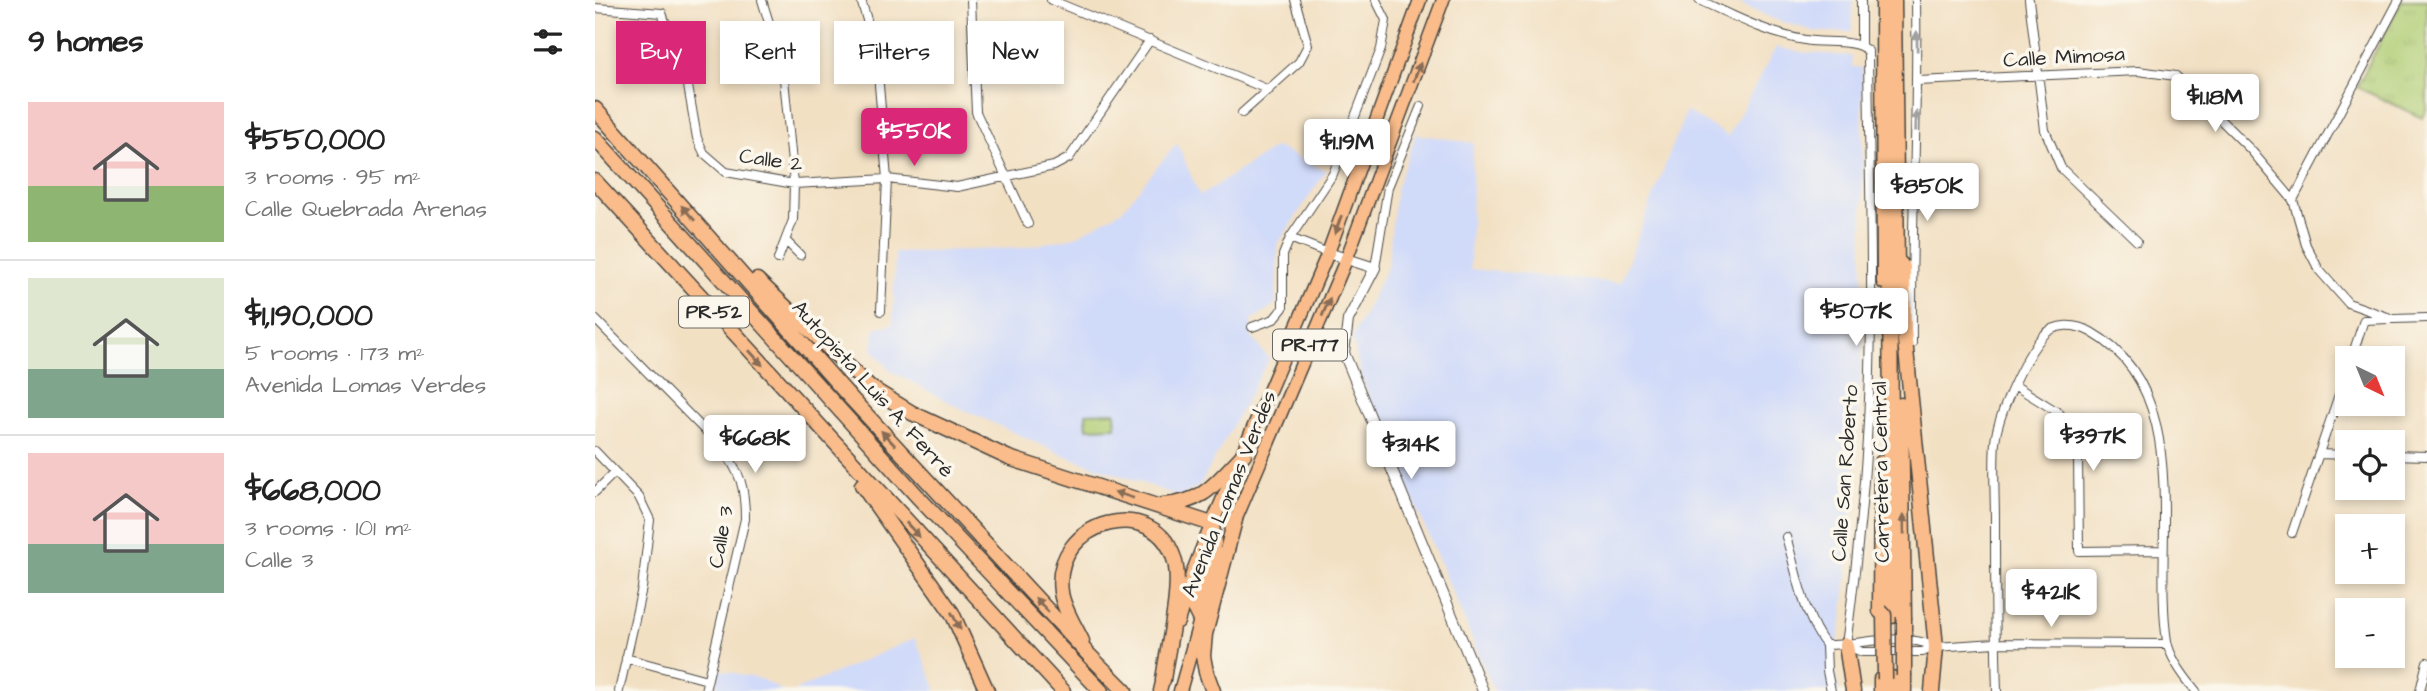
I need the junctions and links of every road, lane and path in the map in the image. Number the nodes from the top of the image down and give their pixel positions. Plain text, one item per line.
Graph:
1 (762, 0) edge
2 (861, 0) edge
3 (971, 0) edge
4 (1051, 0) edge
5 (1295, 0) edge
6 (1376, 0) edge
7 (1420, 0) edge
8 (1443, 0) edge
9 (1699, 0) edge
10 (1861, 0) edge
11 (1883, 0) edge
12 (1894, 0) edge
13 (1916, 0) edge
14 (2029, 0) edge
15 (2399, 0) edge
16 (595, 8) edge
17 (1150, 40) junction
18 (1864, 48) junction
19 (2040, 76) junction
20 (1918, 81) junction
21 (1269, 90) junction
22 (1420, 106) dead end
23 (595, 109) edge
24 (1242, 113) dead end
25 (595, 138) edge
26 (1007, 177) junction
27 (887, 179) junction
28 (595, 181) edge
29 (794, 184) junction
30 (2293, 201) junction
31 (1028, 223) dead end
32 (1290, 237) junction
33 (786, 241) junction
34 (2137, 241) dead end
35 (719, 247) junction
36 (1328, 253) junction
37 (800, 255) dead end
38 (778, 259) dead end
39 (1346, 260) junction
40 (1897, 260) junction
41 (1375, 268) junction
42 (2348, 303) junction
43 (881, 310) dead end
44 (2427, 318) edge
45 (595, 319) edge
46 (2393, 319) junction
47 (2364, 320) junction
48 (1252, 327) dead end
49 (2355, 346) edge
50 (1907, 360) junction
51 (2014, 385) junction
52 (2335, 407) edge
53 (834, 443) junction
54 (595, 451) edge
55 (1244, 454) junction
56 (2319, 454) junction
57 (2335, 455) edge
58 (2405, 455) edge
59 (2427, 456) edge
60 (615, 472) junction
61 (595, 492) edge
62 (1154, 506) junction
63 (1235, 520) junction
64 (1212, 524) junction
65 (2291, 533) dead end
66 (1786, 537) dead end
67 (2163, 551) junction
68 (1892, 615) junction
69 (1200, 620) junction
70 (1995, 643) junction
71 (2167, 644) junction
72 (1826, 645) junction
73 (1846, 645) junction
74 (1936, 647) junction
75 (1089, 655) junction
76 (626, 658) junction
77 (2427, 662) edge
78 (707, 680) junction
79 (1889, 683) edge
80 (1161, 685) edge
81 (618, 691) edge
82 (705, 691) edge
83 (987, 691) edge
84 (1063, 691) edge
85 (1101, 691) edge
86 (1125, 691) edge
87 (1180, 691) edge
88 (1213, 691) edge
89 (1483, 691) edge
90 (1831, 691) edge
91 (1853, 691) edge
92 (1904, 691) edge
93 (1932, 691) edge
94 (1997, 691) edge
95 (2196, 691) edge
96 (2420, 691) edge

1 - 29 street
2 - 27 street
3 - 26 street
4 - 17 street
5 - 21 street
6 - 32 street
7 -> 36 main road, Avenida Lomas Verdes / PR-177
39 -> 8 main road, Avenida Lomas Verdes / PR-177
9 - 18 street
10 - 18 street, Calle San Roberto
11 - 68 highway, Carretera Central
12 - 40 highway, Carretera Central
20 -> 13 street
14 - 19 street
15 - 30 street
16 - 29 street, Calle 2
17 - 21 street
17 - 26 street, Calle 2
18 - 73 street, Calle San Roberto
19 - 20 street, Calle Mimosa
19 - 30 street, Calle Mimosa
19 - 34 street
50 -> 20 street
21 - 24 street
22 - 41 street
35 -> 23 highway, Autopista Luis A. Ferré / PR-52
25 - 85 highway
26 - 27 street, Calle 2
26 - 31 street
27 - 29 street, Calle 2
27 - 43 street
28 -> 53 highway, PR-52
29 - 33 street
30 - 42 street, Calle Mimosa
32 - 36 street
32 - 48 street
33 - 37 street
33 - 38 street
62 -> 35 highway
75 -> 35 highway, Autopista Luis A. Ferré / PR-52
36 - 39 street
36 - 55 main road, Avenida Lomas Verdes / PR-177
39 - 41 street
63 -> 39 main road, Avenida Lomas Verdes / PR-177
40 - 50 highway
68 -> 40 highway, Carretera Central
41 - 89 street
42 - 46 street, Calle Mimosa
42 - 47 street
44 - 46 street, Calle Mimosa
45 - 78 street, Calle 3
46 - 47 street
47 - 49 street
50 - 74 highway
51 - 67 street
51 - 67 street
51 - 70 street
52 - 56 street
53 -> 83 highway
53 -> 84 highway, PR-52
54 - 60 street
55 - 62 highway
55 - 64 main road, Avenida Lomas Verdes / PR-177
56 - 57 street
56 - 65 street
58 - 59 street
60 - 61 street
60 - 76 street
62 - 64 highway
63 - 69 main road, Avenida Lomas Verdes / PR-177
63 - 88 highway
64 - 69 highway
64 - 80 main road, Avenida Lomas Verdes / PR-177
66 - 72 street
67 - 71 street
68 - 79 highway, Carretera Central, bridge
68 - 79 highway, Carretera Central, bridge
69 - 87 main road, Avenida Lomas Verdes / PR-177
70 - 71 street
70 - 74 street
70 - 94 street
71 - 95 street
72 - 73 street
72 - 90 street
73 - 74 street
73 - 91 highway
74 - 93 highway
75 - 80 highway
75 - 86 highway, Autopista Luis A. Ferré / PR-52
76 - 78 street
76 - 81 street
77 - 96 street
78 - 82 street, Calle 3
79 - 92 highway, Carretera Central

